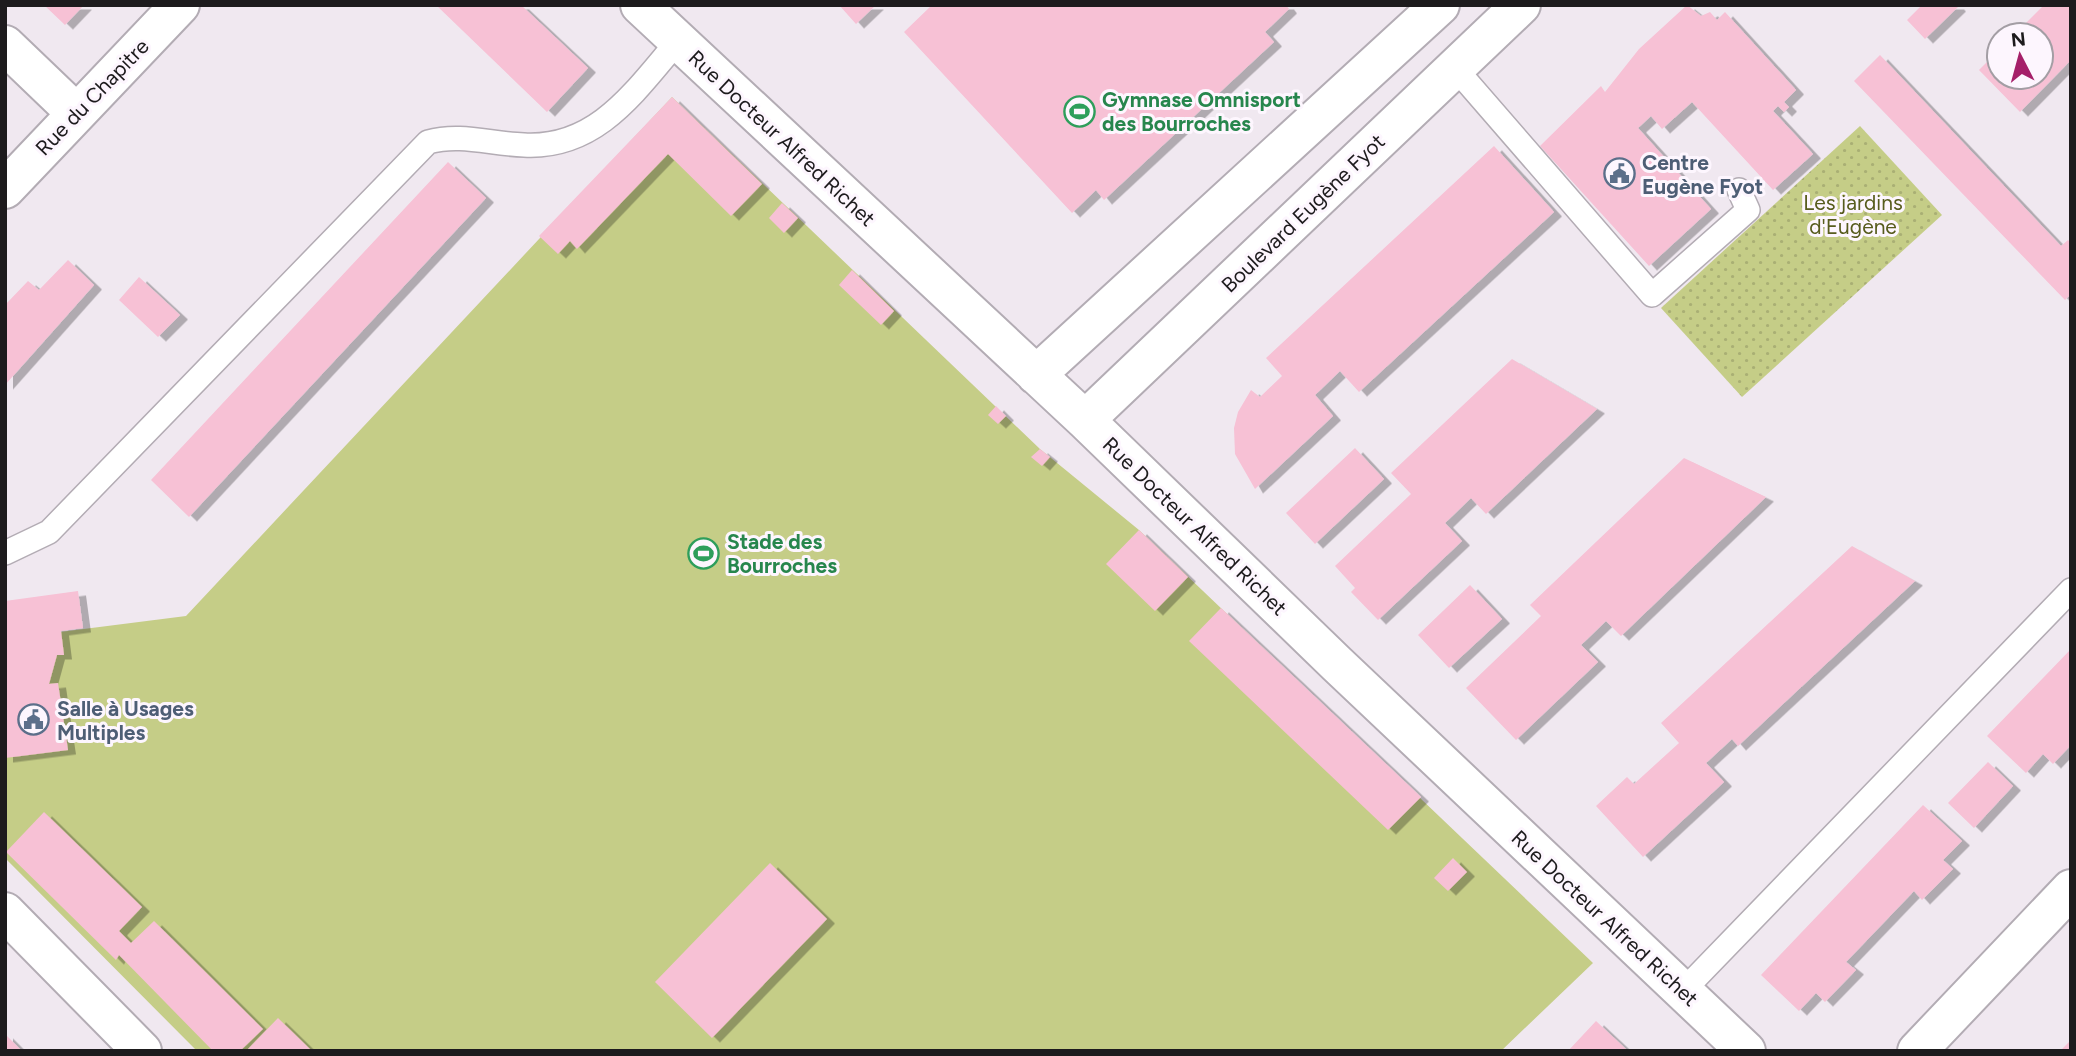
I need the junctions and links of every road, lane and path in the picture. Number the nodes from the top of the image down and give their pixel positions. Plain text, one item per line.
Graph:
1 (180, 5) edge
2 (640, 5) edge
3 (1440, 5) edge
4 (1521, 5) edge
5 (678, 41) junction
6 (5, 44) edge
7 (1455, 68) junction
8 (76, 113) junction
9 (5, 189) edge
10 (1738, 190) dead end
11 (1036, 375) junction
12 (1085, 420) junction
13 (5, 553) edge
14 (2071, 590) edge
15 (2071, 889) edge
16 (5, 912) edge
17 (1683, 991) junction
18 (142, 1051) edge
19 (1746, 1051) edge
20 (1917, 1051) edge

1 - 8 street, Rue du Chapitre
2 - 5 street, Rue Docteur Alfred Richet
3 - 11 street
4 - 7 street, Boulevard Eugène Fyot
5 - 11 street, Rue Docteur Alfred Richet
5 - 13 lane
6 - 8 street
7 - 10 lane
7 - 12 street, Boulevard Eugène Fyot
8 - 9 street, Rue du Chapitre
11 - 12 street, Rue Docteur Alfred Richet
12 - 17 street, Rue Docteur Alfred Richet
14 - 17 lane
15 - 20 street
16 - 18 street
17 - 19 street, Rue Docteur Alfred Richet

